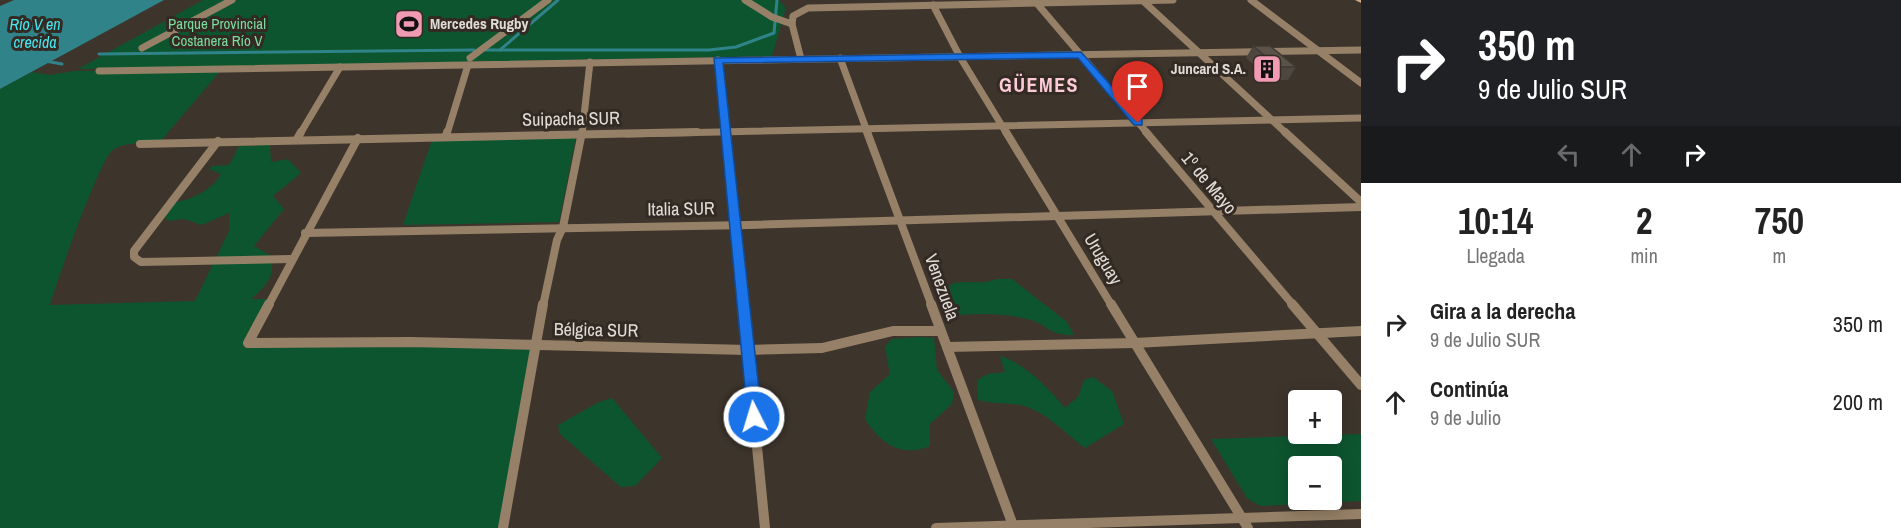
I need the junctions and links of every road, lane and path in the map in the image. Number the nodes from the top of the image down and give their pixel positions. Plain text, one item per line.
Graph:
1 (232, 0) edge
2 (548, 0) edge
3 (745, 0) edge
4 (1142, 0) edge
5 (1173, 0) edge
6 (1251, 0) edge
7 (1036, 1) edge
8 (933, 5) junction
9 (792, 24) junction
10 (142, 48) dead end
11 (1361, 50) edge
12 (1318, 51) junction
13 (1199, 53) junction
14 (1081, 55) junction
15 (960, 57) junction
16 (840, 58) junction
17 (801, 59) junction
18 (718, 60) junction
19 (469, 61) junction
20 (590, 62) junction
21 (340, 67) junction
22 (99, 71) dead end
23 (1361, 83) edge
24 (1361, 118) edge
25 (1272, 120) junction
26 (1138, 123) junction
27 (1002, 125) junction
28 (866, 128) junction
29 (725, 131) junction
30 (582, 134) junction
31 (446, 136) junction
32 (358, 138) junction
33 (297, 139) junction
34 (218, 141) junction
35 (140, 144) dead end
36 (1361, 202) edge
37 (1361, 207) edge
38 (1213, 211) junction
39 (1057, 216) junction
40 (900, 220) junction
41 (735, 225) junction
42 (563, 227) junction
43 (305, 233) junction
44 (291, 259) junction
45 (940, 331) junction
46 (1361, 331) edge
47 (1316, 332) junction
48 (1135, 343) junction
49 (534, 346) junction
50 (946, 347) junction
51 (748, 350) junction
52 (1361, 385) edge
53 (1361, 514) edge
54 (1245, 524) edge
55 (1014, 527) edge
56 (503, 528) edge
57 (765, 528) edge
58 (936, 528) edge

1 - 10 street
2 - 19 street
3 - 9 street
4 - 5 street
4 - 7 street
4 - 13 street
6 - 12 street
7 - 8 street
7 - 14 street, 1º de Mayo
8 - 9 street
8 - 15 street, Uruguay
9 - 17 street
11 - 12 street
12 - 13 street
12 - 23 street
13 - 14 street
13 - 25 street
14 - 15 street
14 - 26 street, 1º de Mayo
15 - 16 street
15 - 27 street, Uruguay
16 - 17 street
16 - 28 street, Venezuela
17 - 18 street
18 - 20 street
18 - 29 street
19 - 20 street
19 - 21 street
19 - 31 street
20 - 30 street
21 - 22 street
21 - 33 street
24 - 25 street, Suipacha SUR
25 - 26 street, Suipacha SUR
25 - 36 street
26 - 27 street, Suipacha SUR
26 - 38 street, 1º de Mayo
27 - 28 street, Suipacha SUR
27 - 39 street, Uruguay
28 - 29 street, Suipacha SUR
28 - 40 street, Venezuela
29 - 30 street, Suipacha SUR
29 - 41 street
30 - 31 street, Suipacha SUR
30 - 42 street
31 - 32 street, Suipacha SUR
32 - 33 street, Suipacha SUR
32 - 43 street
33 - 34 street, Suipacha SUR
34 - 35 street, Suipacha SUR
34 - 44 street
37 - 38 street, Italia SUR
38 - 39 street, Italia SUR
38 - 47 street, 1º de Mayo
39 - 40 street, Italia SUR
39 - 48 street, Uruguay
40 - 41 street, Italia SUR
40 - 45 street, Venezuela
41 - 42 street, Italia SUR
41 - 51 street
42 - 43 street, Italia SUR
42 - 49 street
43 - 44 street
44 - 49 street, Bélgica SUR
45 - 50 street, Venezuela
45 - 51 street, Bélgica SUR
46 - 47 street
47 - 48 street
47 - 52 street, 1º de Mayo
48 - 50 street
48 - 54 street, Uruguay
49 - 51 street, Bélgica SUR
49 - 56 street
50 - 55 street, Venezuela
51 - 57 street
53 - 54 street
54 - 55 street
55 - 58 street

